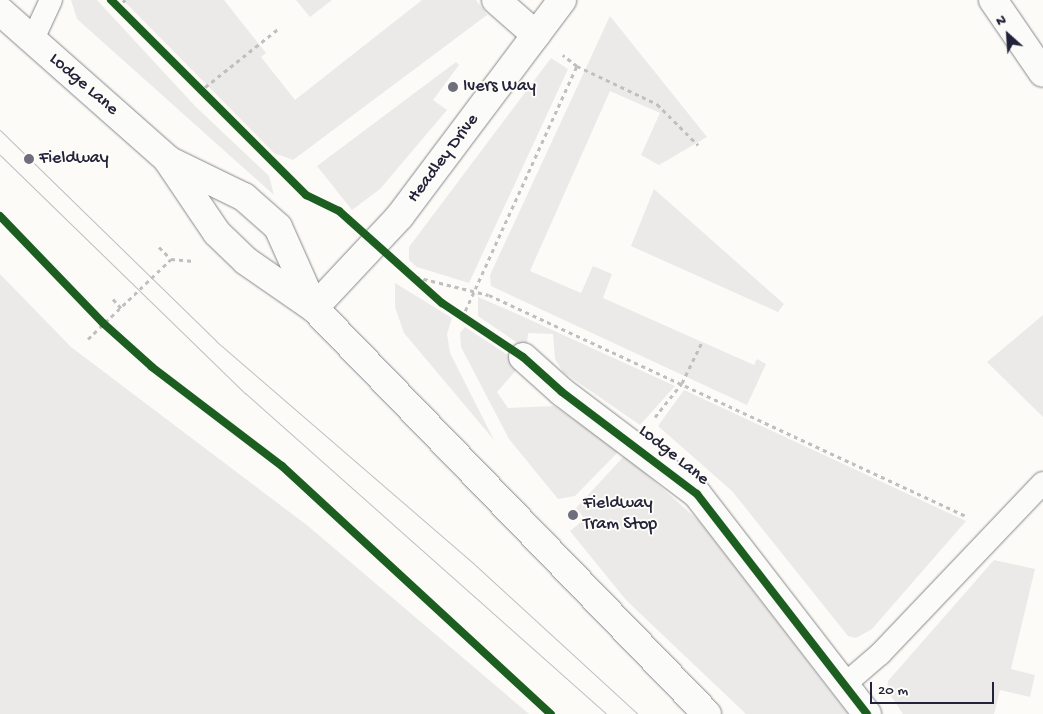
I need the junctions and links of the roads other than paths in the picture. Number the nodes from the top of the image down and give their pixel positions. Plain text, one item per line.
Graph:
1 (51, 0) edge
2 (496, 0) edge
3 (562, 0) edge
4 (993, 0) edge
5 (0, 12) edge
6 (536, 35) junction
7 (32, 40) junction
8 (1043, 73) edge
9 (167, 159) junction
10 (314, 308) junction
11 (523, 357) dead end
12 (1043, 483) edge
13 (844, 685) junction
14 (707, 714) edge
15 (867, 714) edge

1 - 7 lane
2 - 6 street
3 - 6 street, Headley Drive
4 - 8 street
5 - 7 street, Lodge Lane
6 - 10 street, Headley Drive
7 - 9 street, Lodge Lane
9 - 10 street, Lodge Lane
9 - 10 street, Lodge Lane
10 - 14 street, Lodge Lane
11 - 13 street, Lodge Lane
12 - 13 lane
13 - 15 street, Lodge Lane

